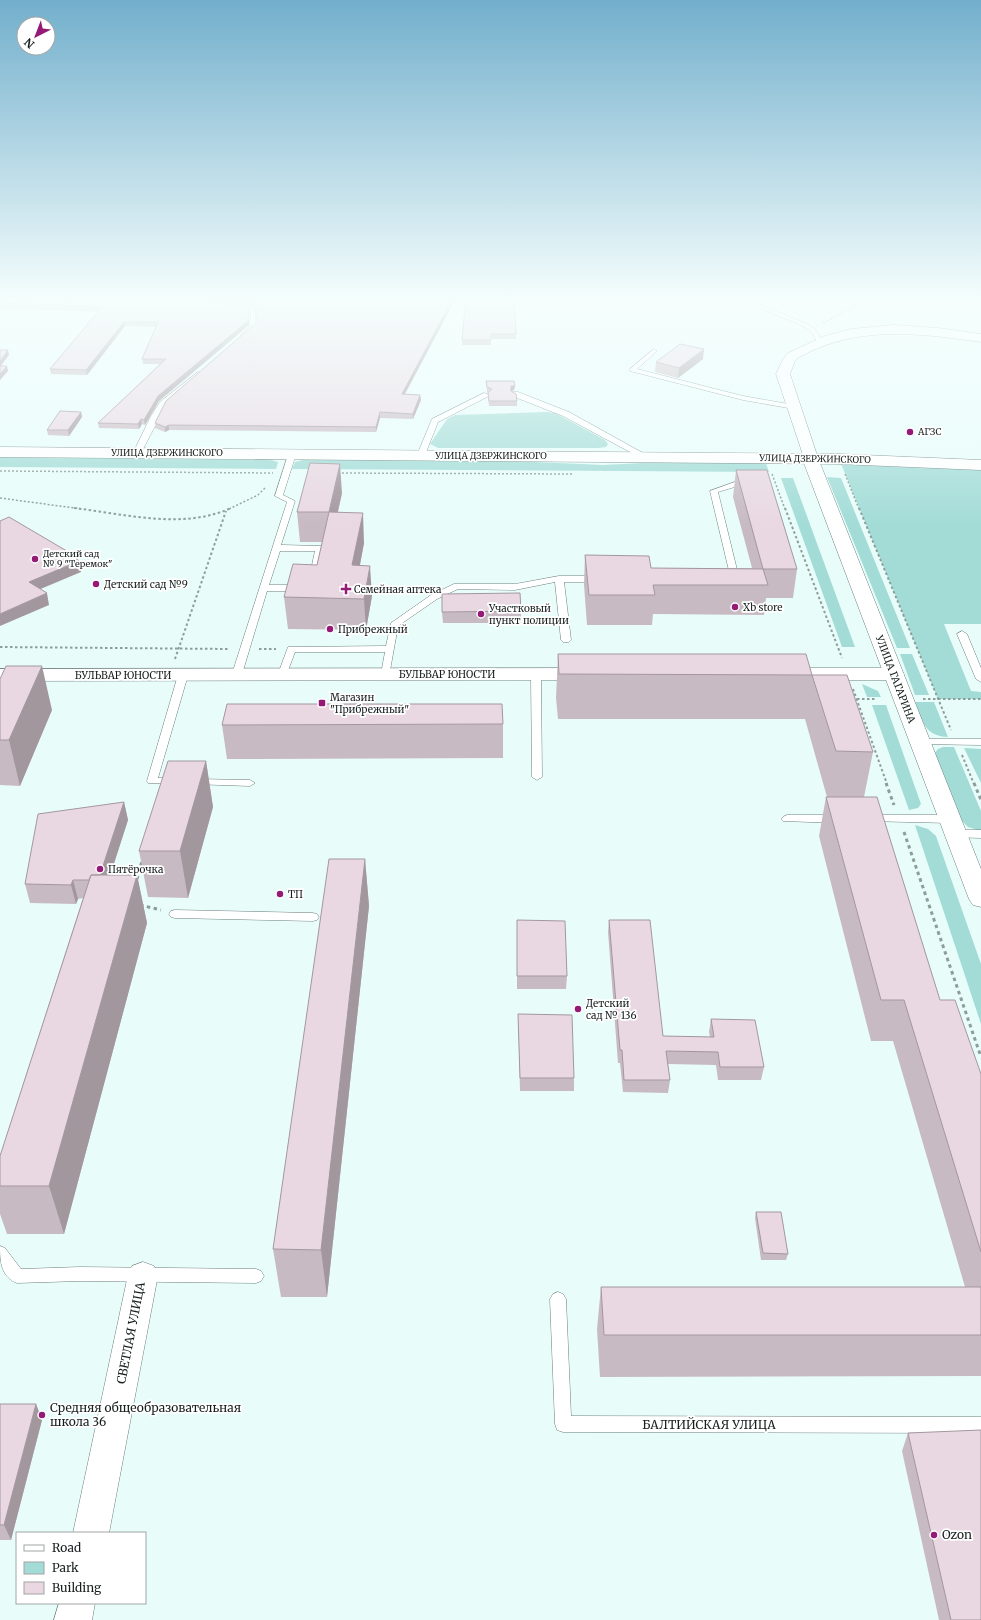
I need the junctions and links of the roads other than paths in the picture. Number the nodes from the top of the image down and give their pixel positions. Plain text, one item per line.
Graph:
1 (200, 374) edge
2 (646, 374) edge
3 (783, 374) edge
4 (515, 394) edge
5 (487, 395) edge
6 (794, 407) junction
7 (0, 452) edge
8 (137, 453) junction
9 (292, 454) junction
10 (421, 455) junction
11 (646, 457) junction
12 (810, 458) junction
13 (981, 465) edge
14 (734, 484) dead end
15 (276, 548) junction
16 (719, 578) edge
17 (559, 579) junction
18 (605, 579) edge
19 (264, 588) junction
20 (962, 634) dead end
21 (566, 640) dead end
22 (390, 649) junction
23 (178, 669) junction
24 (237, 674) junction
25 (283, 674) junction
26 (386, 674) junction
27 (536, 674) junction
28 (602, 674) edge
29 (760, 674) edge
30 (894, 674) junction
31 (0, 675) edge
32 (981, 679) edge
33 (920, 742) junction
34 (981, 742) edge
35 (537, 777) dead end
36 (250, 782) dead end
37 (787, 819) dead end
38 (953, 826) junction
39 (981, 834) edge
40 (981, 899) edge
41 (175, 914) road end
42 (312, 917) dead end
43 (0, 1253) edge
44 (143, 1275) junction
45 (256, 1276) dead end
46 (558, 1299) dead end
47 (981, 1426) edge
48 (91, 1532) edge
49 (77, 1604) edge
50 (73, 1620) edge

1 - 8 lane
2 - 6 lane
3 - 6 street, УЛИЦА ГАГАРИНА
4 - 11 lane
5 - 10 lane
6 - 12 street, УЛИЦА ГАГАРИНА
7 - 8 street, УЛИЦА ДЗЕРЖИНСКОГО
8 - 9 street, УЛИЦА ДЗЕРЖИНСКОГО
9 - 10 street, УЛИЦА ДЗЕРЖИНСКОГО
9 - 15 lane
10 - 11 street, УЛИЦА ДЗЕРЖИНСКОГО
11 - 12 street, УЛИЦА ДЗЕРЖИНСКОГО
12 - 13 street, УЛИЦА ДЗЕРЖИНСКОГО
12 - 30 street, УЛИЦА ГАГАРИНА
14 - 16 lane
15 - 19 lane
15 - 19 lane
17 - 18 lane
17 - 21 lane
17 - 22 lane
19 - 24 lane
20 - 32 lane
22 - 25 lane
22 - 26 lane
23 - 24 street, БУЛЬВАР ЮНОСТИ
23 - 31 street, БУЛЬВАР ЮНОСТИ
23 - 36 lane
24 - 25 street, БУЛЬВАР ЮНОСТИ
25 - 26 street, БУЛЬВАР ЮНОСТИ
26 - 27 street, БУЛЬВАР ЮНОСТИ
27 - 28 street, БУЛЬВАР ЮНОСТИ
27 - 35 lane
29 - 30 street
30 - 33 street, УЛИЦА ГАГАРИНА
33 - 34 lane
33 - 38 street, УЛИЦА ГАГАРИНА
37 - 38 lane
38 - 39 lane
38 - 40 street, УЛИЦА ГАГАРИНА
41 - 42 lane
43 - 44 lane
44 - 45 lane
44 - 48 street, СВЕТЛАЯ УЛИЦА
46 - 47 lane, БАЛТИЙСКАЯ УЛИЦА
49 - 50 street

